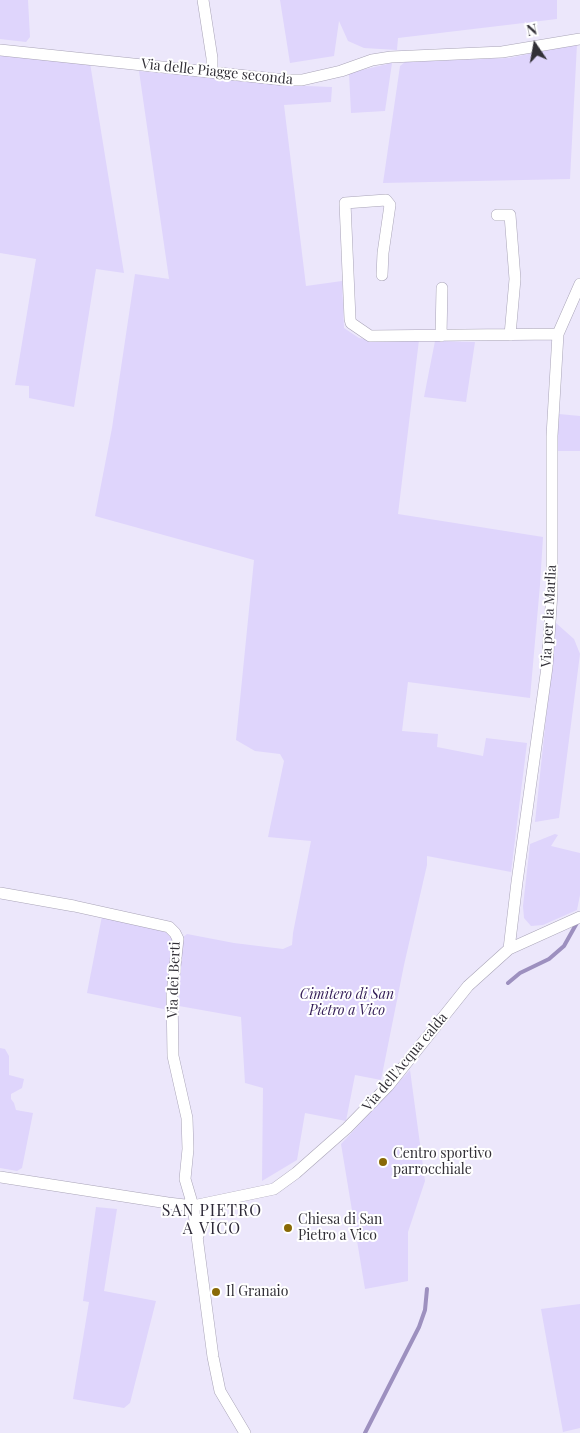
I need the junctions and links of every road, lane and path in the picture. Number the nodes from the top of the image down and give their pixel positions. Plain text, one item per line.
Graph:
1 (203, 0) edge
2 (580, 39) edge
3 (0, 50) edge
4 (212, 72) junction
5 (497, 215) dead end
6 (382, 275) dead end
7 (580, 284) edge
8 (442, 288) dead end
9 (510, 334) junction
10 (558, 334) junction
11 (441, 336) junction
12 (0, 893) edge
13 (576, 919) edge
14 (509, 949) junction
15 (0, 1177) edge
16 (227, 1200) junction
17 (193, 1206) junction
18 (197, 1238) junction
19 (245, 1433) edge

1 - 4 street
2 - 4 street, Via delle Piagge seconda
3 - 4 street, Via delle Piagge seconda
5 - 9 street
6 - 11 street
7 - 10 street, Via per la Marlia
8 - 11 street
9 - 10 street
9 - 11 street
10 - 14 street, Via per la Marlia
12 - 17 street, Via dei Berti
13 - 14 street, Via dell'Acqua calda
14 - 16 street, Via dell'Acqua calda
15 - 17 street, Via dell'Acqua calda
16 - 17 street, Via dell'Acqua calda
16 - 18 street, Via dell'Acqua calda
17 - 18 street
18 - 19 street

